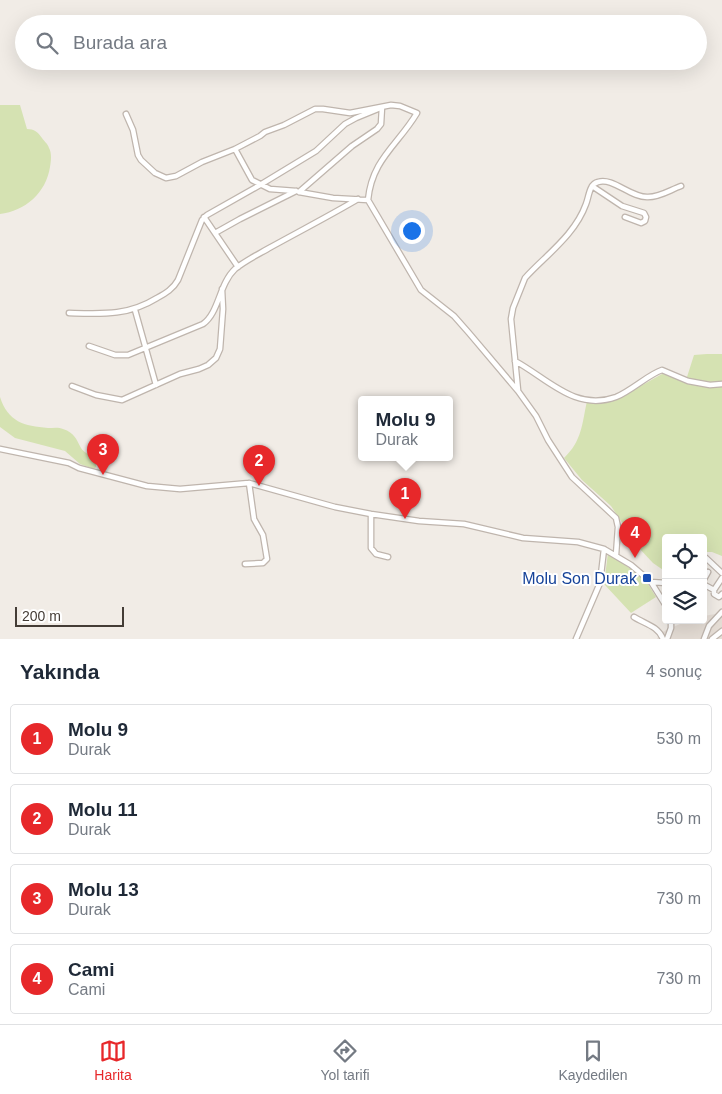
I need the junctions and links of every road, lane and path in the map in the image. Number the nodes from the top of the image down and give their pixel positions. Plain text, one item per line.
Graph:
1 (382, 107) junction
2 (126, 114) dead end
3 (235, 149) junction
4 (260, 186) junction
5 (592, 186) junction
6 (680, 186) dead end
7 (358, 199) junction
8 (368, 200) junction
9 (204, 217) junction
10 (625, 217) dead end
11 (215, 234) junction
12 (238, 267) junction
13 (222, 289) junction
14 (135, 310) junction
15 (69, 313) dead end
16 (89, 346) dead end
17 (147, 347) junction
18 (515, 361) junction
19 (722, 384) edge
20 (156, 385) junction
21 (72, 386) dead end
22 (518, 391) junction
23 (0, 449) edge
24 (249, 483) junction
25 (371, 514) junction
26 (604, 549) junction
27 (616, 555) junction
28 (388, 557) dead end
29 (707, 559) edge
30 (245, 564) dead end
31 (708, 572) dead end
32 (722, 573) edge
33 (722, 578) edge
34 (705, 579) edge
35 (651, 582) junction
36 (662, 583) edge
37 (707, 586) edge
38 (714, 590) junction
39 (722, 594) edge
40 (662, 600) edge
41 (722, 612) edge
42 (634, 617) dead end
43 (671, 624) edge
44 (722, 630) edge
45 (576, 639) edge
46 (663, 639) edge
47 (667, 639) edge
48 (704, 639) edge
49 (712, 639) edge

1 - 3 street
1 - 4 street
1 - 7 street
1 - 8 street
2 - 3 street
3 - 4 street
4 - 9 street
4 - 11 street
5 - 6 street
5 - 10 street
5 - 18 street
7 - 8 street
7 - 12 street
8 - 22 street
9 - 11 street
9 - 14 street
11 - 12 street
12 - 13 street
13 - 17 street
13 - 20 street
14 - 15 street
14 - 17 street
16 - 17 street
17 - 20 street
18 - 19 street
18 - 22 street
20 - 21 street
22 - 27 street
23 - 24 street
24 - 25 street
24 - 30 street
25 - 26 street
25 - 28 street
26 - 27 street
26 - 45 street
27 - 35 street
29 - 32 street
31 - 34 street
33 - 38 street
35 - 36 street
35 - 40 street
37 - 38 street
38 - 39 street
41 - 48 street
42 - 46 street
43 - 47 street
44 - 49 street

